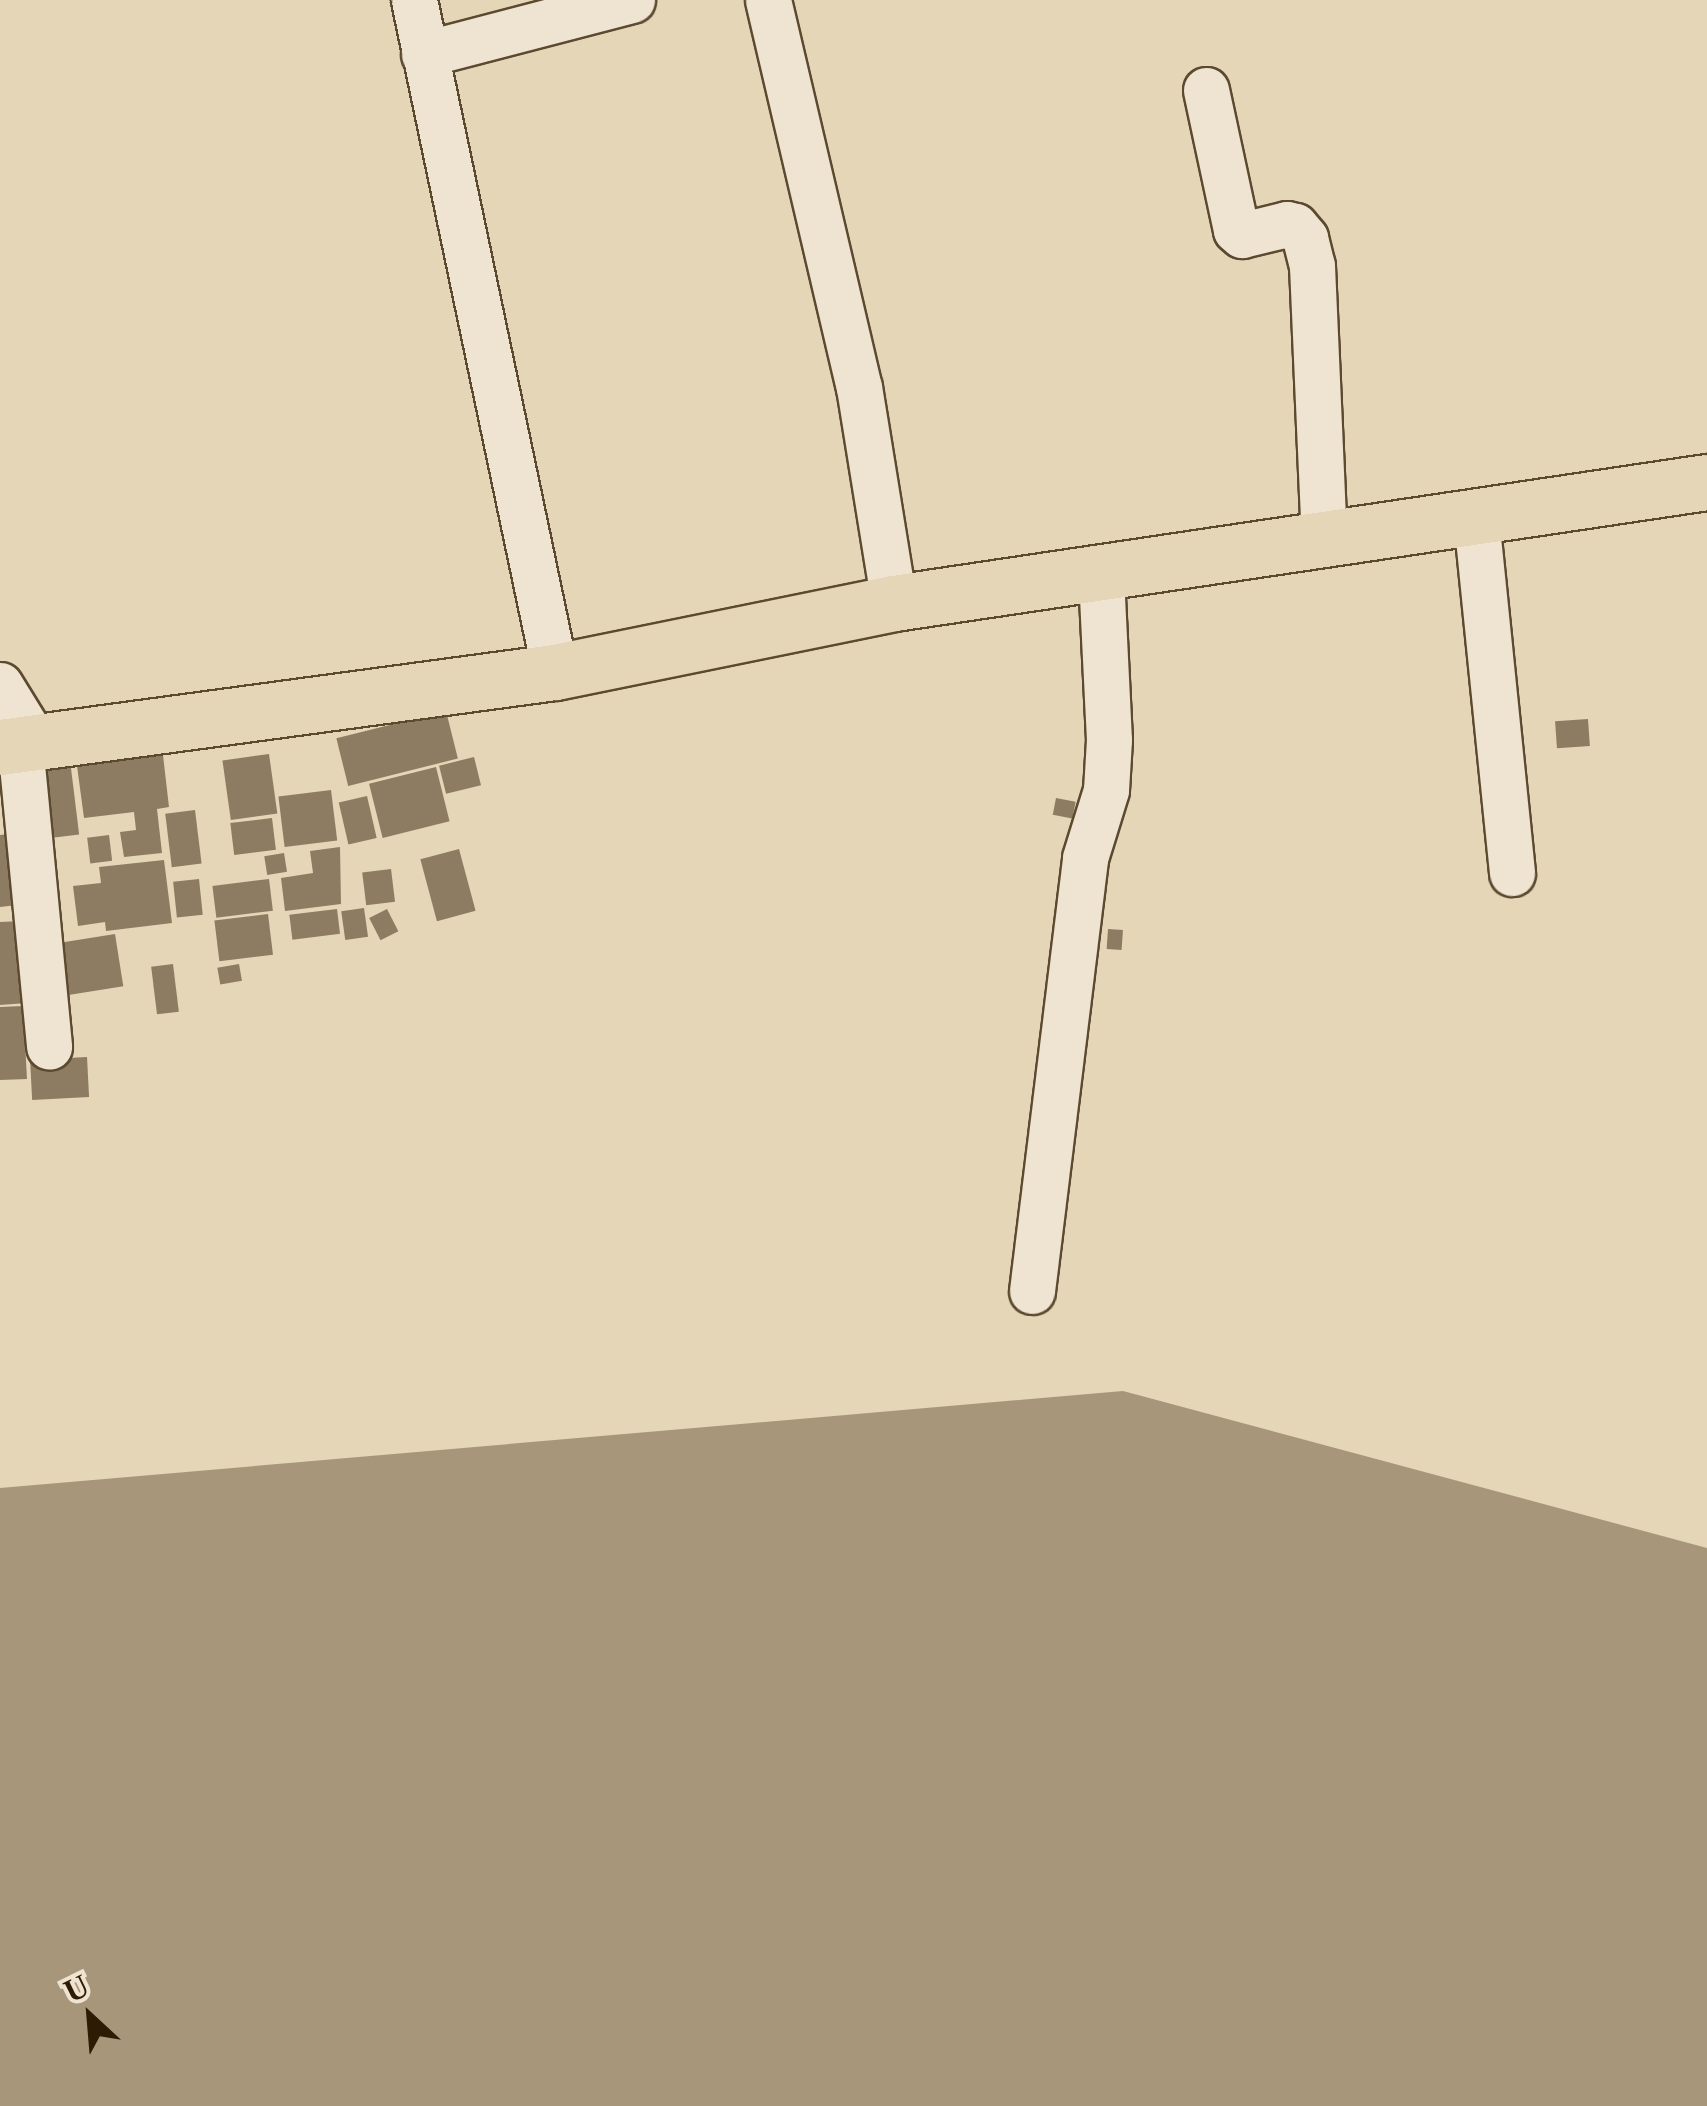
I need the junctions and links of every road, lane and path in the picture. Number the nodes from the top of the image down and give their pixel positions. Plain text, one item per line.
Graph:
1 (414, 0) edge
2 (632, 0) edge
3 (768, 0) edge
4 (424, 54) junction
5 (1206, 90) dead end
6 (1707, 482) edge
7 (1476, 518) junction
8 (1324, 542) junction
9 (1101, 574) junction
10 (894, 603) junction
11 (555, 672) junction
12 (0, 685) edge
13 (18, 744) edge
14 (1512, 874) dead end
15 (48, 1047) dead end
16 (1032, 1290) dead end

1 - 4 street
2 - 4 street
3 - 10 street
4 - 11 street
5 - 8 street
6 - 7 main road
7 - 8 main road
7 - 14 street
8 - 9 main road
9 - 10 main road
9 - 16 street
10 - 11 main road
11 - 13 main road
12 - 13 street
13 - 15 street

